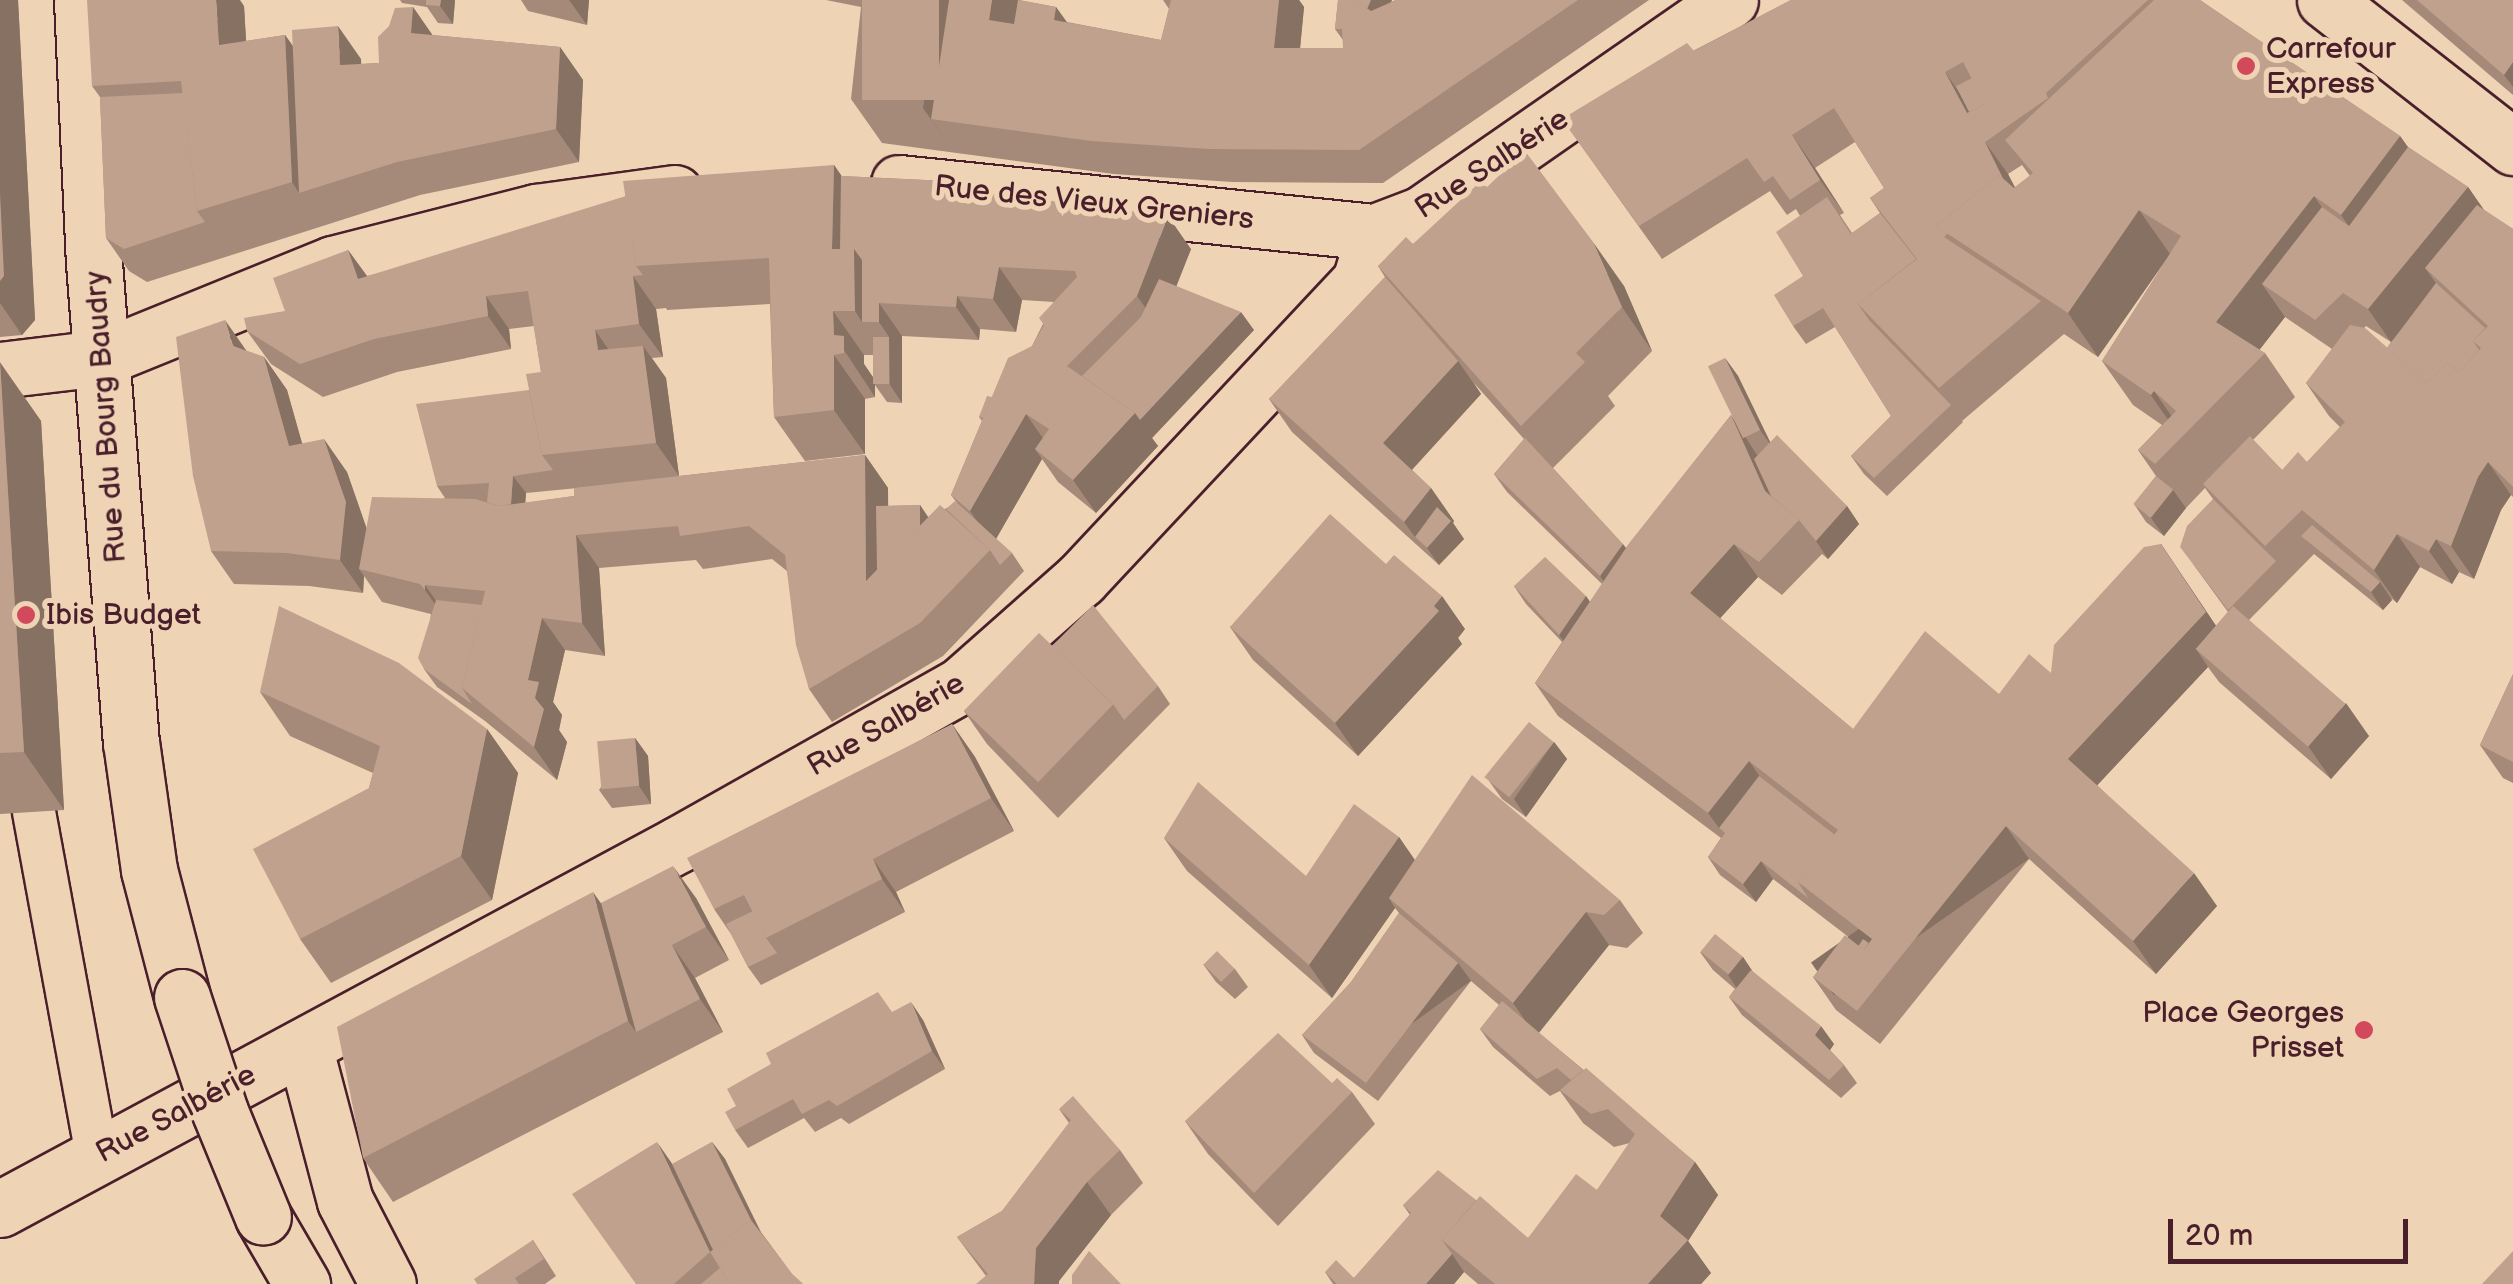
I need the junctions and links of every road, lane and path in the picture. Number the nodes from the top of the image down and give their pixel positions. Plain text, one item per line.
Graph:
1 (82, 0) edge
2 (2325, 0) edge
3 (1726, 2) edge
4 (2513, 147) edge
5 (852, 178) edge
6 (734, 185) edge
7 (1376, 232) junction
8 (101, 358) junction
9 (0, 370) edge
10 (34, 812) dead end
11 (304, 1046) junction
12 (97, 1156) junction
13 (0, 1209) edge
14 (302, 1284) edge
15 (388, 1284) edge

1 - 8 street, Rue du Bourg Baudry
2 - 4 street
3 - 7 street, Rue Salbérie
5 - 7 street, Rue des Vieux Greniers
6 - 8 street
7 - 11 street, Rue Salbérie
8 - 9 street
8 - 14 street, Rue du Bourg Baudry, bridge
10 - 12 lane
11 - 12 street, Rue Salbérie
11 - 15 street
12 - 13 street, Rue Salbérie

